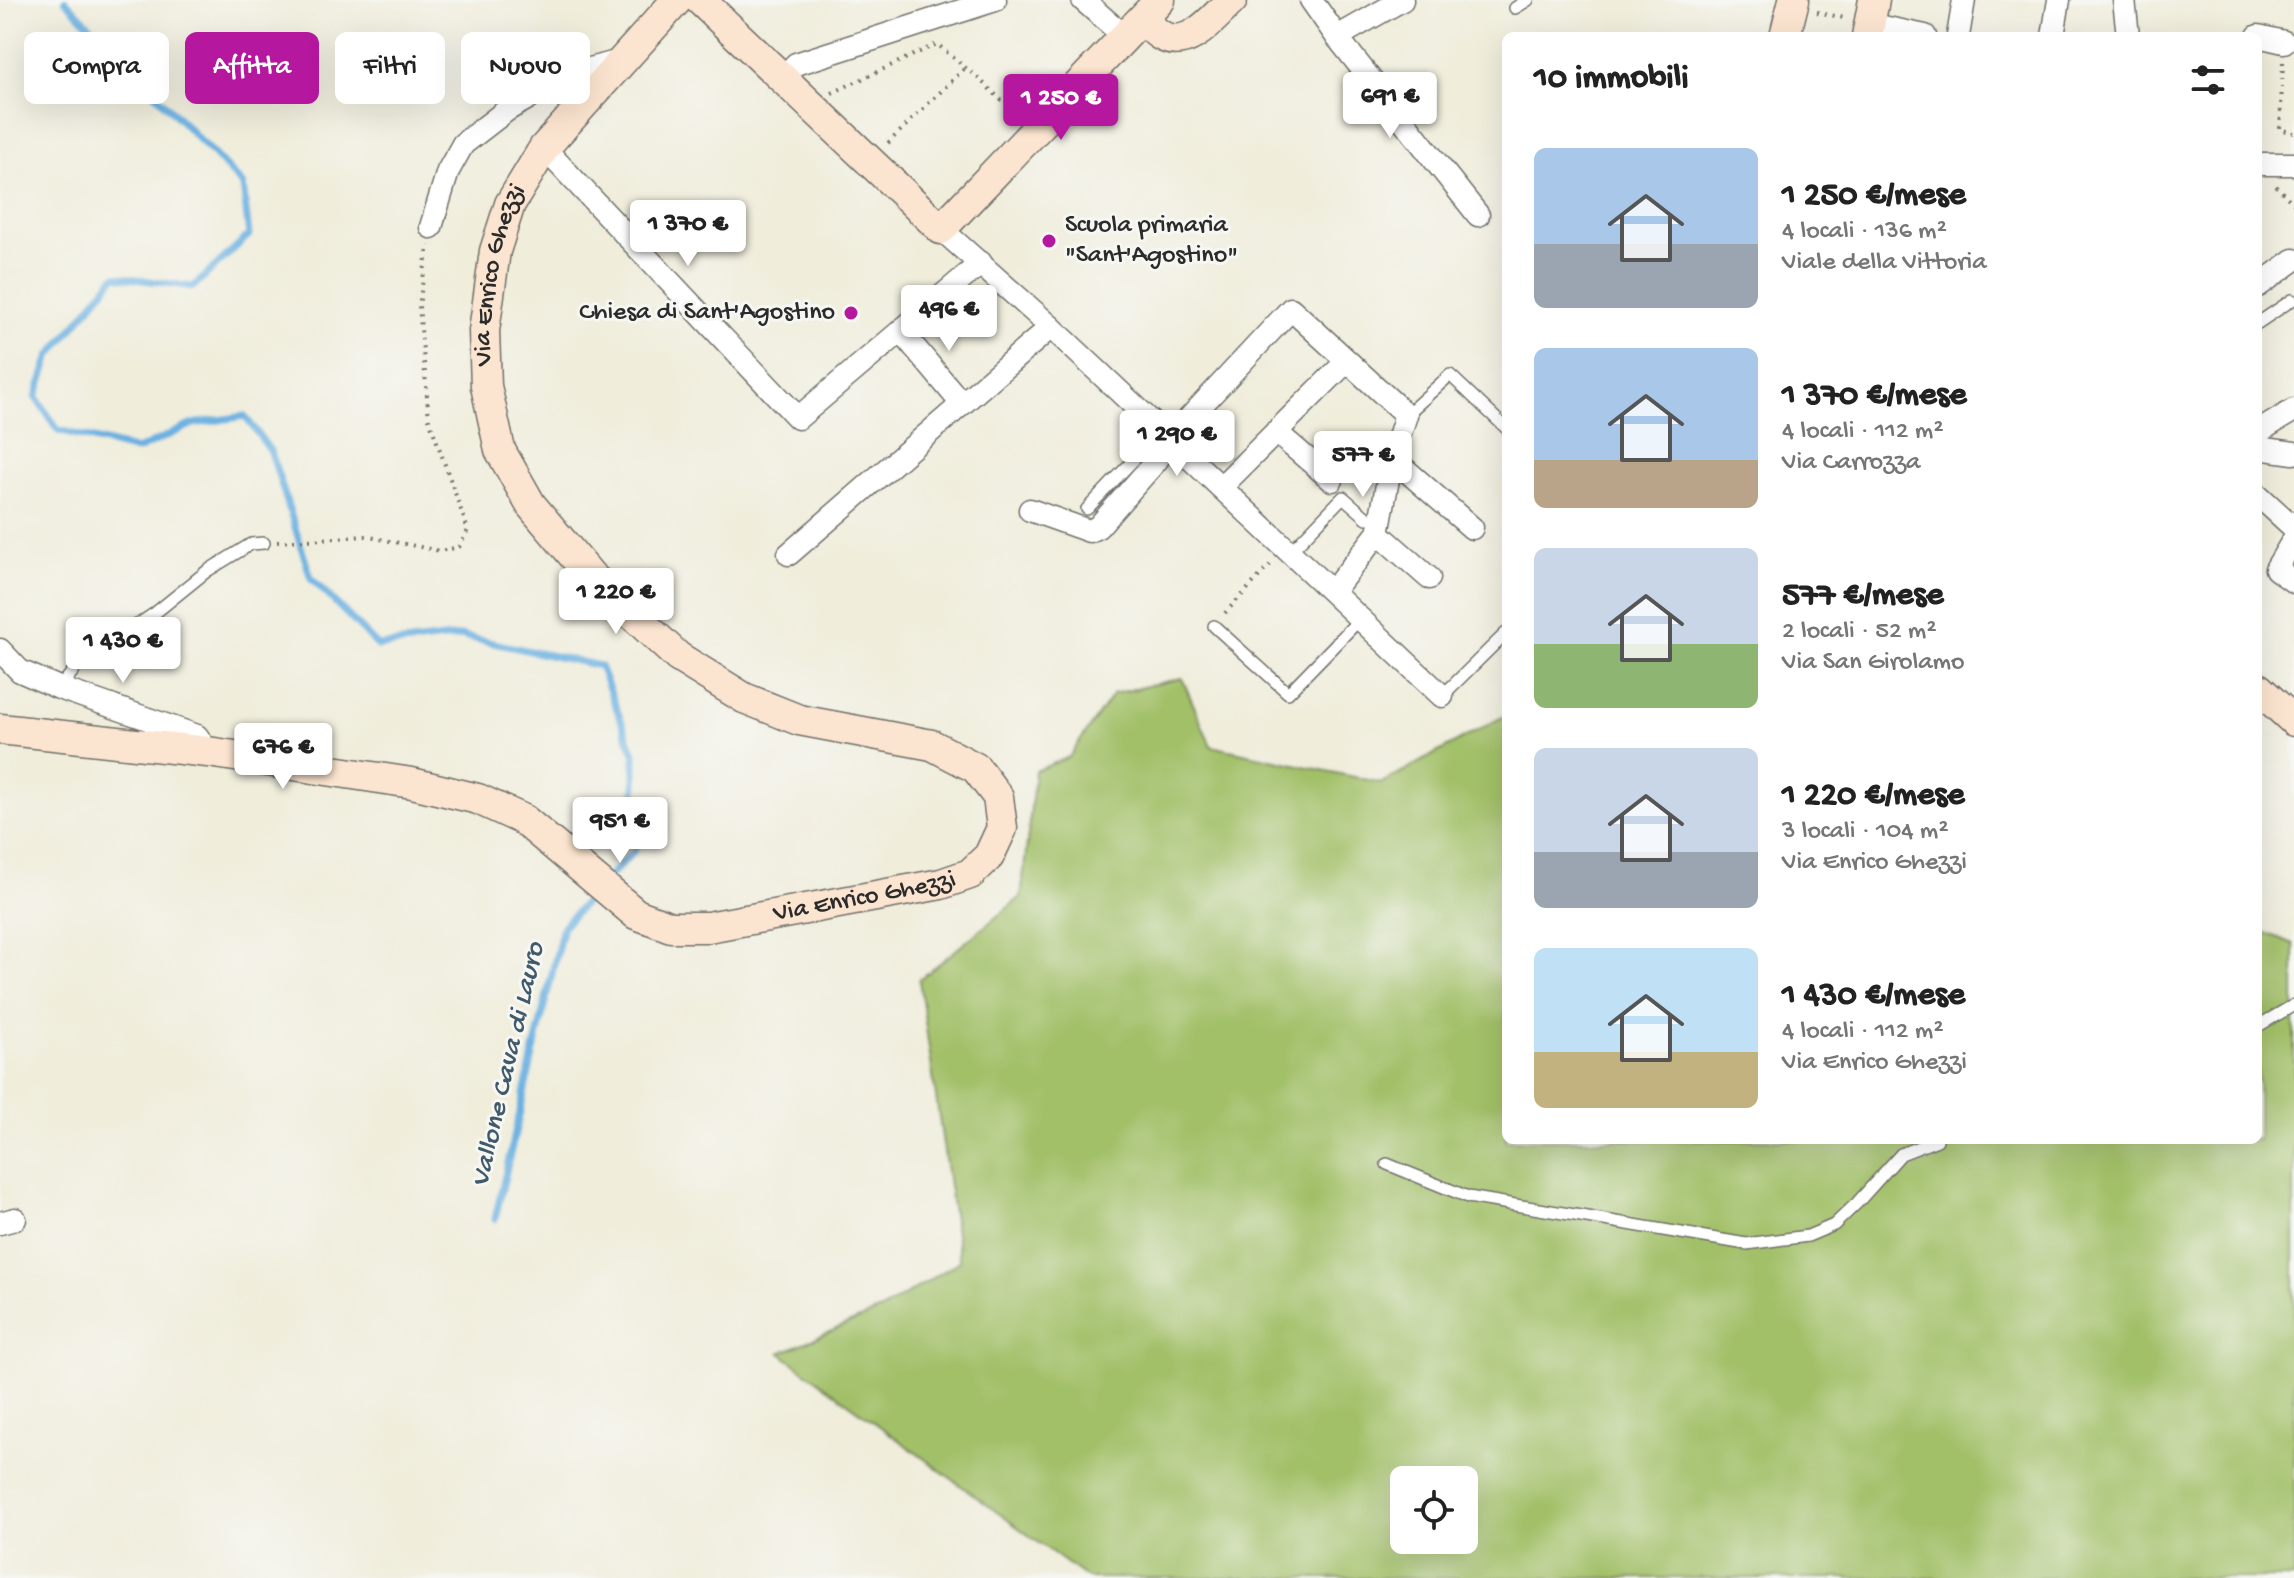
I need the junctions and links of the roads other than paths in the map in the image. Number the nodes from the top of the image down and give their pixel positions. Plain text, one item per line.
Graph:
1 (677, 0) edge
2 (700, 0) edge
3 (995, 0) edge
4 (1083, 0) edge
5 (1232, 0) edge
6 (1311, 0) edge
7 (1402, 0) edge
8 (1528, 0) edge
9 (1964, 0) edge
10 (2059, 0) edge
11 (2124, 0) edge
12 (1793, 3) edge
13 (1515, 8) dead end
14 (1143, 19) edge
15 (1870, 20) edge
16 (1786, 32) edge
17 (1911, 32) edge
18 (1959, 32) edge
19 (2054, 32) edge
20 (2128, 32) edge
21 (1337, 37) junction
22 (2262, 37) edge
23 (2284, 42) road end
24 (620, 61) junction
25 (781, 79) junction
26 (544, 148) junction
27 (2262, 164) edge
28 (2294, 164) edge
29 (1478, 215) dead end
30 (431, 227) road end
31 (941, 229) junction
32 (2294, 260) edge
33 (981, 263) junction
34 (2262, 283) edge
35 (2292, 300) dead end
36 (2262, 320) edge
37 (1051, 327) junction
38 (901, 331) junction
39 (1347, 361) junction
40 (962, 404) junction
41 (2294, 410) edge
42 (1406, 415) junction
43 (1502, 424) edge
44 (2262, 430) edge
45 (1276, 432) junction
46 (1165, 435) junction
47 (2262, 449) edge
48 (2294, 453) edge
49 (1392, 458) junction
50 (1332, 480) dead end
51 (1221, 487) junction
52 (2262, 500) edge
53 (1087, 509) dead end
54 (1030, 510) dead end
55 (1373, 526) junction
56 (1472, 528) dead end
57 (2294, 528) edge
58 (2294, 539) edge
59 (264, 543) road end
60 (1290, 552) junction
61 (789, 554) dead end
62 (1429, 578) dead end
63 (2294, 582) edge
64 (1333, 591) junction
65 (1360, 619) junction
66 (1214, 626) road end
67 (1502, 637) edge
68 (0, 650) edge
69 (59, 688) junction
70 (2262, 692) edge
71 (1442, 696) joint
72 (2294, 721) edge
73 (0, 729) edge
74 (208, 752) junction
75 (2294, 1005) edge
76 (2262, 1024) edge
77 (1927, 1144) edge
78 (1387, 1164) dead end

1 - 24 street, Via Enrico Ghezzi
2 - 25 street
3 - 25 street
4 - 14 street
5 - 14 street
6 - 21 street
7 - 21 street
8 - 13 lane
9 - 18 street
10 - 19 street
11 - 20 street
12 - 16 street
14 - 31 street
15 - 17 street
21 - 29 street
22 - 23 street
24 - 26 street, Via Enrico Ghezzi
24 - 30 street
25 - 31 street
26 - 38 street
26 - 74 street, Via Enrico Ghezzi
27 - 28 street
31 - 33 street
32 - 34 street
33 - 37 street
33 - 38 street
35 - 36 lane
37 - 40 street
37 - 46 street
38 - 40 street
39 - 42 street
39 - 45 street
39 - 46 street
40 - 61 street
41 - 44 street
42 - 43 lane
42 - 49 street
45 - 50 street
45 - 51 street
46 - 51 street
46 - 53 lane
46 - 54 street
47 - 48 street
49 - 55 street
49 - 56 street
51 - 60 street
52 - 57 street
55 - 60 lane
55 - 62 street
55 - 64 street
58 - 63 street
59 - 69 lane
60 - 64 street
64 - 65 street
65 - 66 lane
65 - 71 street
67 - 71 lane
68 - 69 street
69 - 74 street
70 - 72 street
73 - 74 street, Via Enrico Ghezzi
75 - 76 lane
77 - 78 lane

